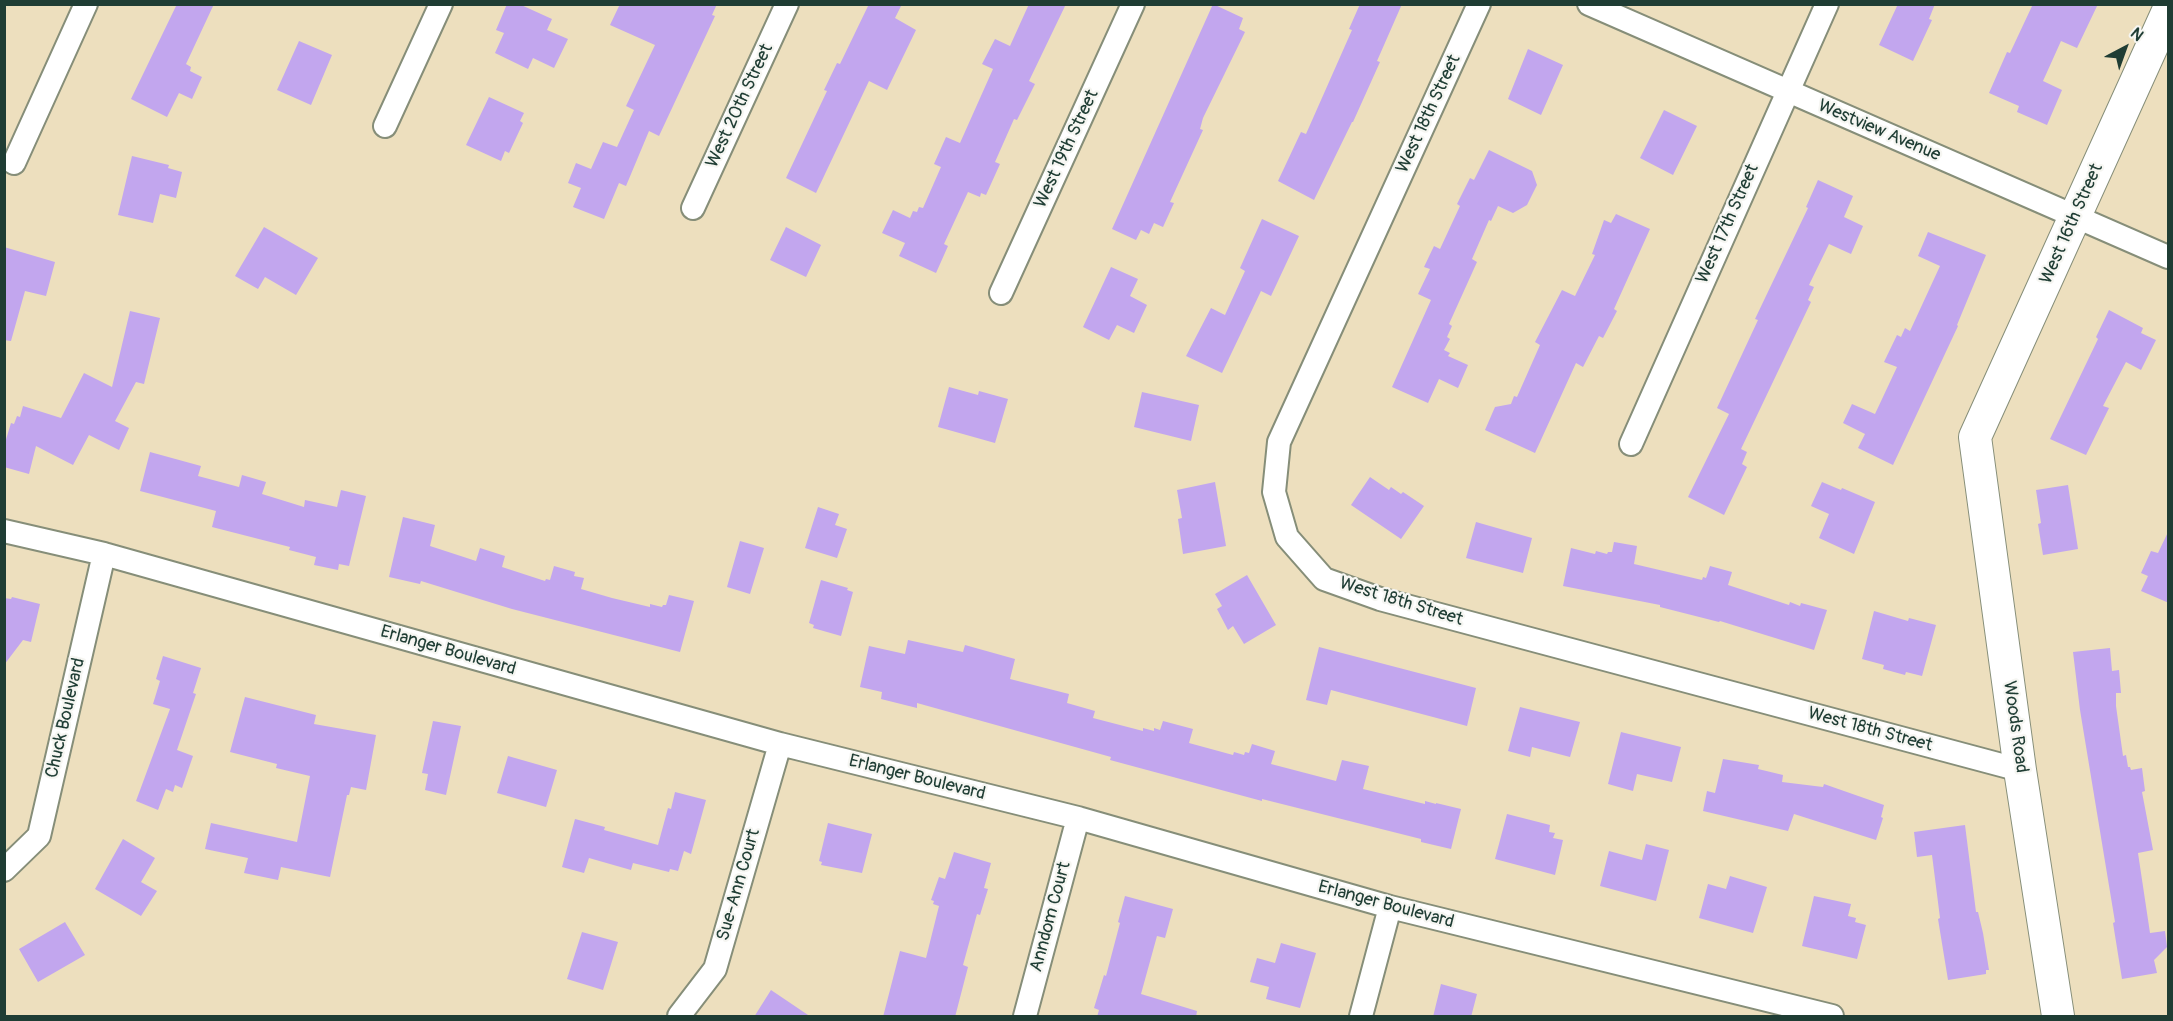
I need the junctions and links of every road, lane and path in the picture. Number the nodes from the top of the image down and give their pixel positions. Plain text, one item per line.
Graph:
1 (86, 4) edge
2 (441, 4) edge
3 (787, 4) edge
4 (1133, 4) edge
5 (1479, 4) edge
6 (1589, 4) edge
7 (1827, 4) edge
8 (2169, 11) edge
9 (1787, 91) junction
10 (385, 126) dead end
11 (14, 163) dead end
12 (693, 208) dead end
13 (2075, 216) junction
14 (2169, 257) edge
15 (1001, 293) dead end
16 (1975, 437) joint
17 (1631, 444) dead end
18 (4, 531) edge
19 (104, 554) junction
20 (780, 744) junction
21 (2020, 770) junction
22 (1078, 818) junction
23 (4, 870) edge
24 (1390, 907) junction
25 (679, 1017) edge
26 (1025, 1017) edge
27 (1361, 1017) edge
28 (1832, 1017) edge
29 (2058, 1017) edge

1 - 11 street
2 - 10 street
3 - 12 street, West 20th Street
4 - 15 street, West 19th Street
5 - 21 street, West 18th Street
6 - 9 street, Westview Avenue
7 - 9 street, West 17th Street
8 - 13 street, West 16th Street
9 - 13 street, Westview Avenue
9 - 17 street, West 17th Street
13 - 14 street, Westview Avenue
13 - 16 street, West 16th Street
16 - 21 street, Woods Road
18 - 19 street, Erlanger Boulevard
19 - 20 street, Erlanger Boulevard
19 - 23 street, Chuck Boulevard
20 - 22 street, Erlanger Boulevard
20 - 25 street, Sue-Ann Court
21 - 29 street, Woods Road
22 - 24 street, Erlanger Boulevard
22 - 26 street, Anndom Court
24 - 27 street
24 - 28 street, Erlanger Boulevard

